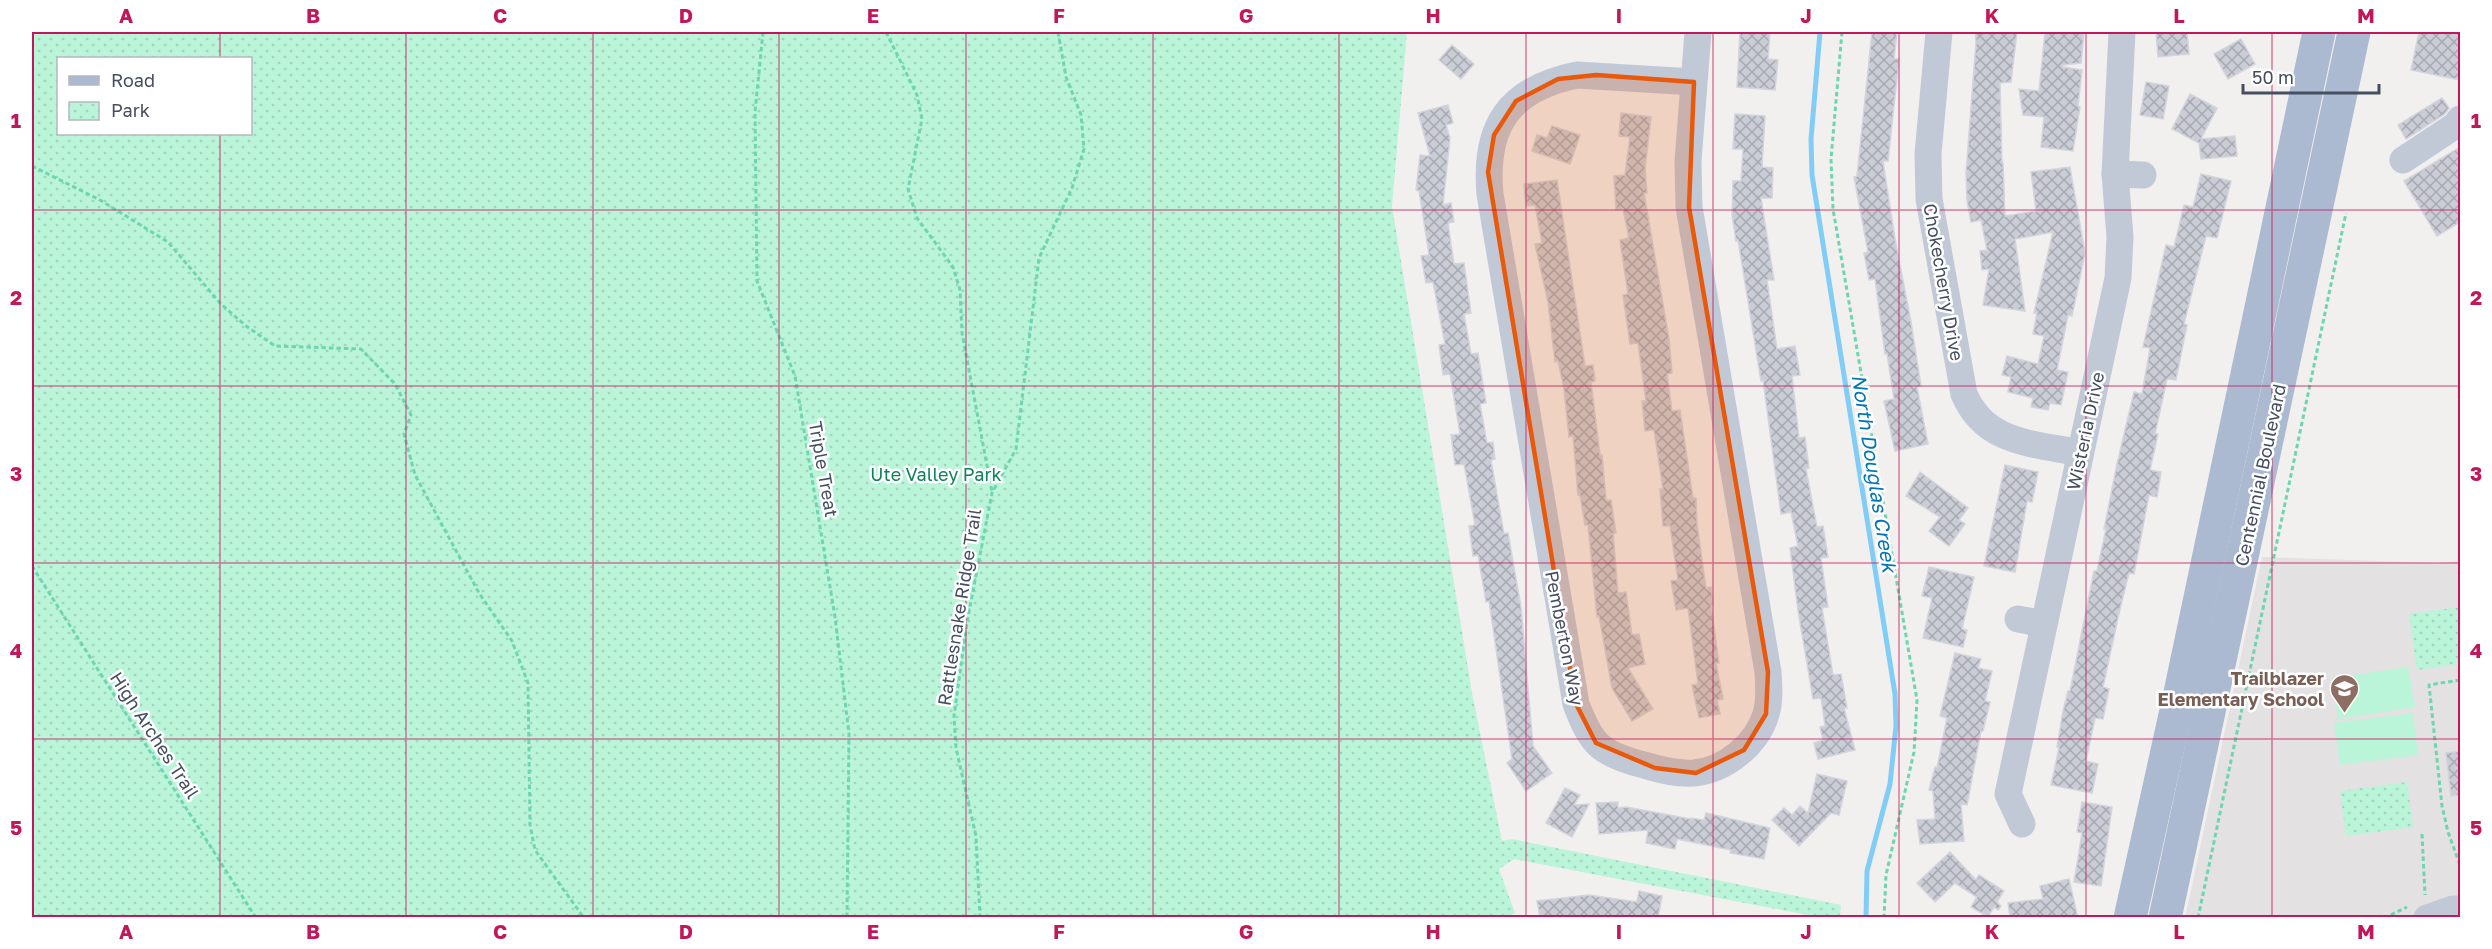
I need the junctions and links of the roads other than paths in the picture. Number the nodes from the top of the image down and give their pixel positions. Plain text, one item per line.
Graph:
1 (1698, 32) edge
2 (1939, 32) edge
3 (2122, 32) edge
4 (2319, 32) edge
5 (2354, 32) edge
6 (1694, 82) junction
7 (2459, 125) edge
8 (2403, 160) dead end
9 (2115, 174) junction
10 (2143, 175) dead end
11 (2080, 453) junction
12 (2022, 824) dead end
13 (2426, 908) edge
14 (2460, 909) edge
15 (2130, 918) edge
16 (2164, 918) edge

1 - 6 street, Pemberton Way
2 - 11 street, Chokecherry Drive
3 - 9 street, Wisteria Drive
4 - 15 main road, Centennial Boulevard
5 - 16 main road, Centennial Boulevard
6 - 6 street, Pemberton Way
7 - 8 street
9 - 10 street
9 - 11 street, Wisteria Drive
11 - 12 street, Wisteria Drive
13 - 14 street

